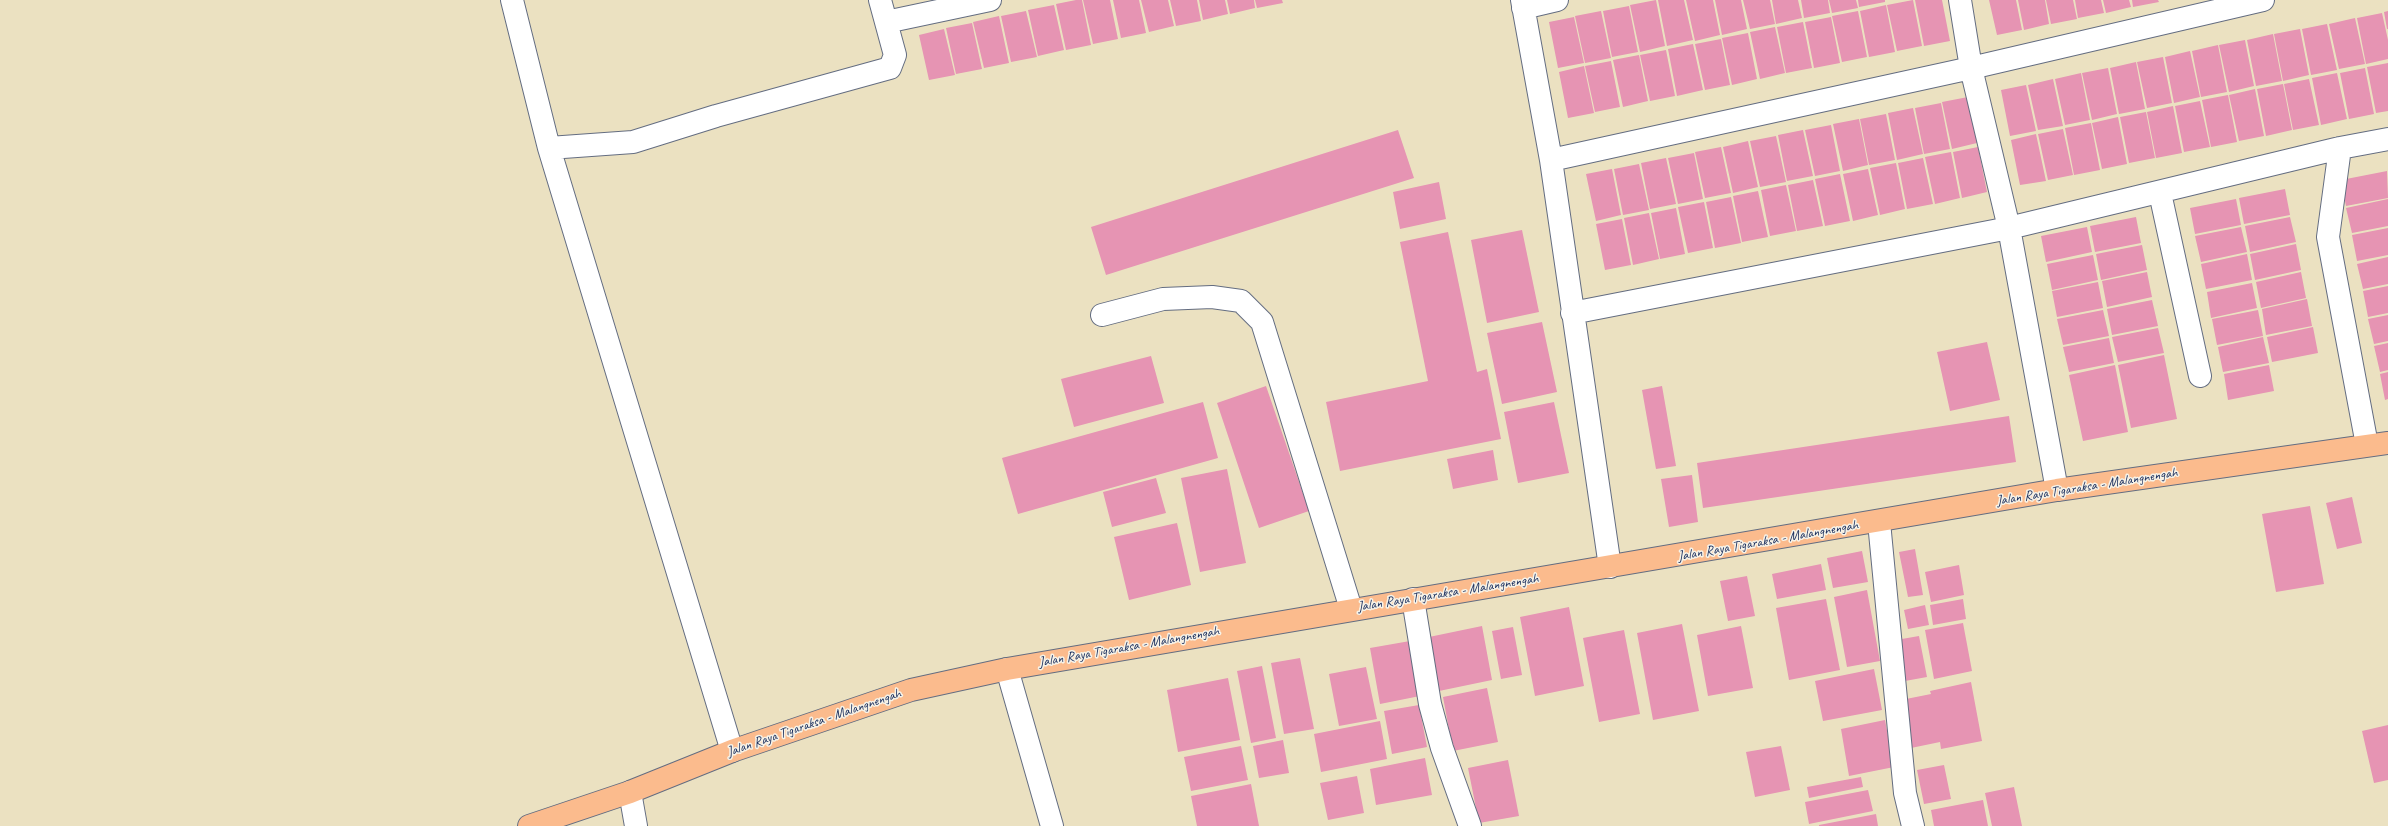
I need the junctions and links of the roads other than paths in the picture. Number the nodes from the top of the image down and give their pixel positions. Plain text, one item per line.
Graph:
1 (512, 0) edge
2 (880, 0) edge
3 (990, 0) edge
4 (1557, 0) edge
5 (1960, 0) edge
6 (2263, 0) edge
7 (1523, 4) edge
8 (886, 22) junction
9 (1971, 68) junction
10 (2388, 139) edge
11 (549, 148) junction
12 (2340, 148) junction
13 (1551, 160) junction
14 (2160, 193) junction
15 (2009, 228) junction
16 (1572, 313) junction
17 (1102, 315) dead end
18 (2200, 376) dead end
19 (2378, 444) edge
20 (2057, 490) junction
21 (1879, 522) junction
22 (1610, 567) junction
23 (1412, 599) junction
24 (1351, 609) junction
25 (1008, 668) junction
26 (732, 751) junction
27 (630, 792) junction
28 (529, 826) edge
29 (636, 826) edge
30 (1052, 826) edge
31 (1470, 826) edge
32 (1913, 826) edge

1 - 11 street
2 - 8 street
3 - 8 street
4 - 7 street
5 - 9 street
6 - 9 street
7 - 13 street
8 - 11 street
9 - 13 street
9 - 15 street
10 - 12 street
11 - 26 street
12 - 14 street
12 - 19 street
13 - 16 street
14 - 15 street
14 - 18 street
15 - 16 street
15 - 20 street
16 - 22 street
17 - 24 street
19 - 20 main road, Jalan Raya Tigaraksa - Malangnengah
20 - 21 main road, Jalan Raya Tigaraksa - Malangnengah
21 - 22 main road, Jalan Raya Tigaraksa - Malangnengah
21 - 32 street
22 - 23 main road, Jalan Raya Tigaraksa - Malangnengah
23 - 24 main road, Jalan Raya Tigaraksa - Malangnengah
23 - 31 street
24 - 25 main road, Jalan Raya Tigaraksa - Malangnengah
25 - 26 main road, Jalan Raya Tigaraksa - Malangnengah
25 - 30 street
26 - 27 main road, Jalan Raya Tigaraksa - Malangnengah
27 - 28 main road, Jalan Raya Tigaraksa - Malangnengah
27 - 29 street

